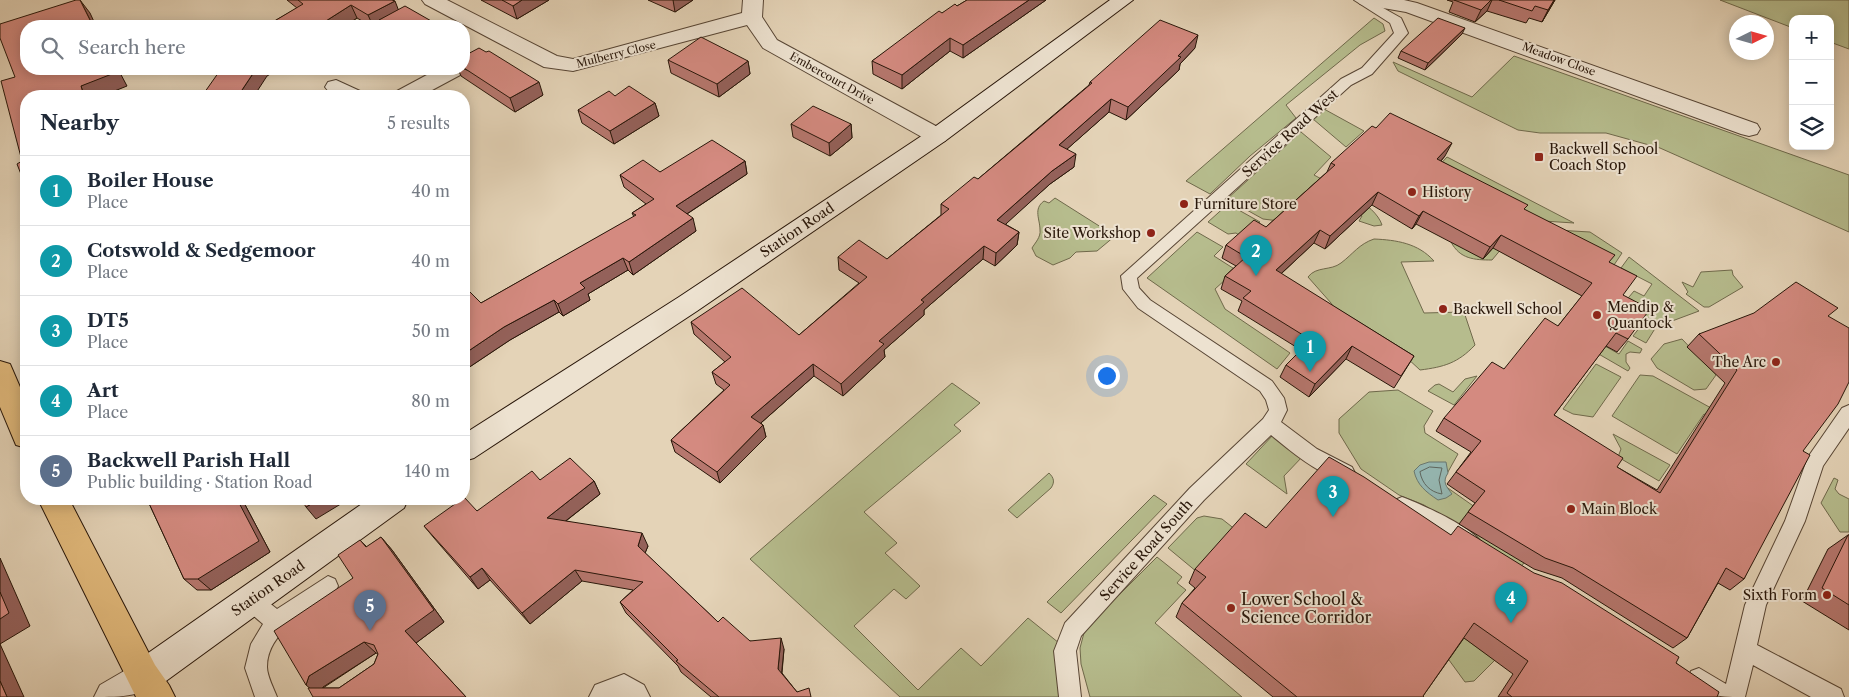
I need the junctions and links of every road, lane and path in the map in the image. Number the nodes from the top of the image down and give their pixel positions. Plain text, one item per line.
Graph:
1 (432, 0) edge
2 (1123, 0) edge
3 (1360, 0) edge
4 (1366, 0) edge
5 (752, 8) edge
6 (448, 20) edge
7 (477, 56) edge
8 (443, 75) edge
9 (416, 90) edge
10 (1749, 129) dead end
11 (937, 136) junction
12 (0, 372) edge
13 (1849, 413) edge
14 (20, 421) edge
15 (1270, 424) junction
16 (470, 446) edge
17 (1362, 483) edge
18 (1387, 498) edge
19 (55, 505) edge
20 (385, 505) edge
21 (1486, 553) edge
22 (328, 586) dead end
23 (250, 600) junction
24 (276, 622) junction
25 (1746, 650) junction
26 (1680, 667) edge
27 (150, 687) edge
28 (112, 697) edge
29 (266, 697) edge
30 (607, 697) edge
31 (632, 697) edge
32 (1070, 697) edge
33 (1727, 697) edge
34 (1734, 697) edge
35 (1832, 697) edge

1 - 6 street, Mulberry Close
2 - 11 street, Station Road
3 - 15 lane, Service Road West
4 - 10 street, Meadow Close
5 - 7 street, Mulberry Close
5 - 11 street, Embercourt Drive
8 - 9 street
11 - 16 street, Station Road
12 - 14 main road
13 - 25 lane
15 - 17 lane
15 - 32 lane, Service Road South
18 - 21 lane
19 - 27 main road
20 - 23 street, Station Road
22 - 24 lane
23 - 24 lane
23 - 27 street, Station Road
24 - 29 lane
25 - 34 lane
25 - 35 lane
26 - 33 lane
27 - 28 street, Station Road
30 - 31 street

